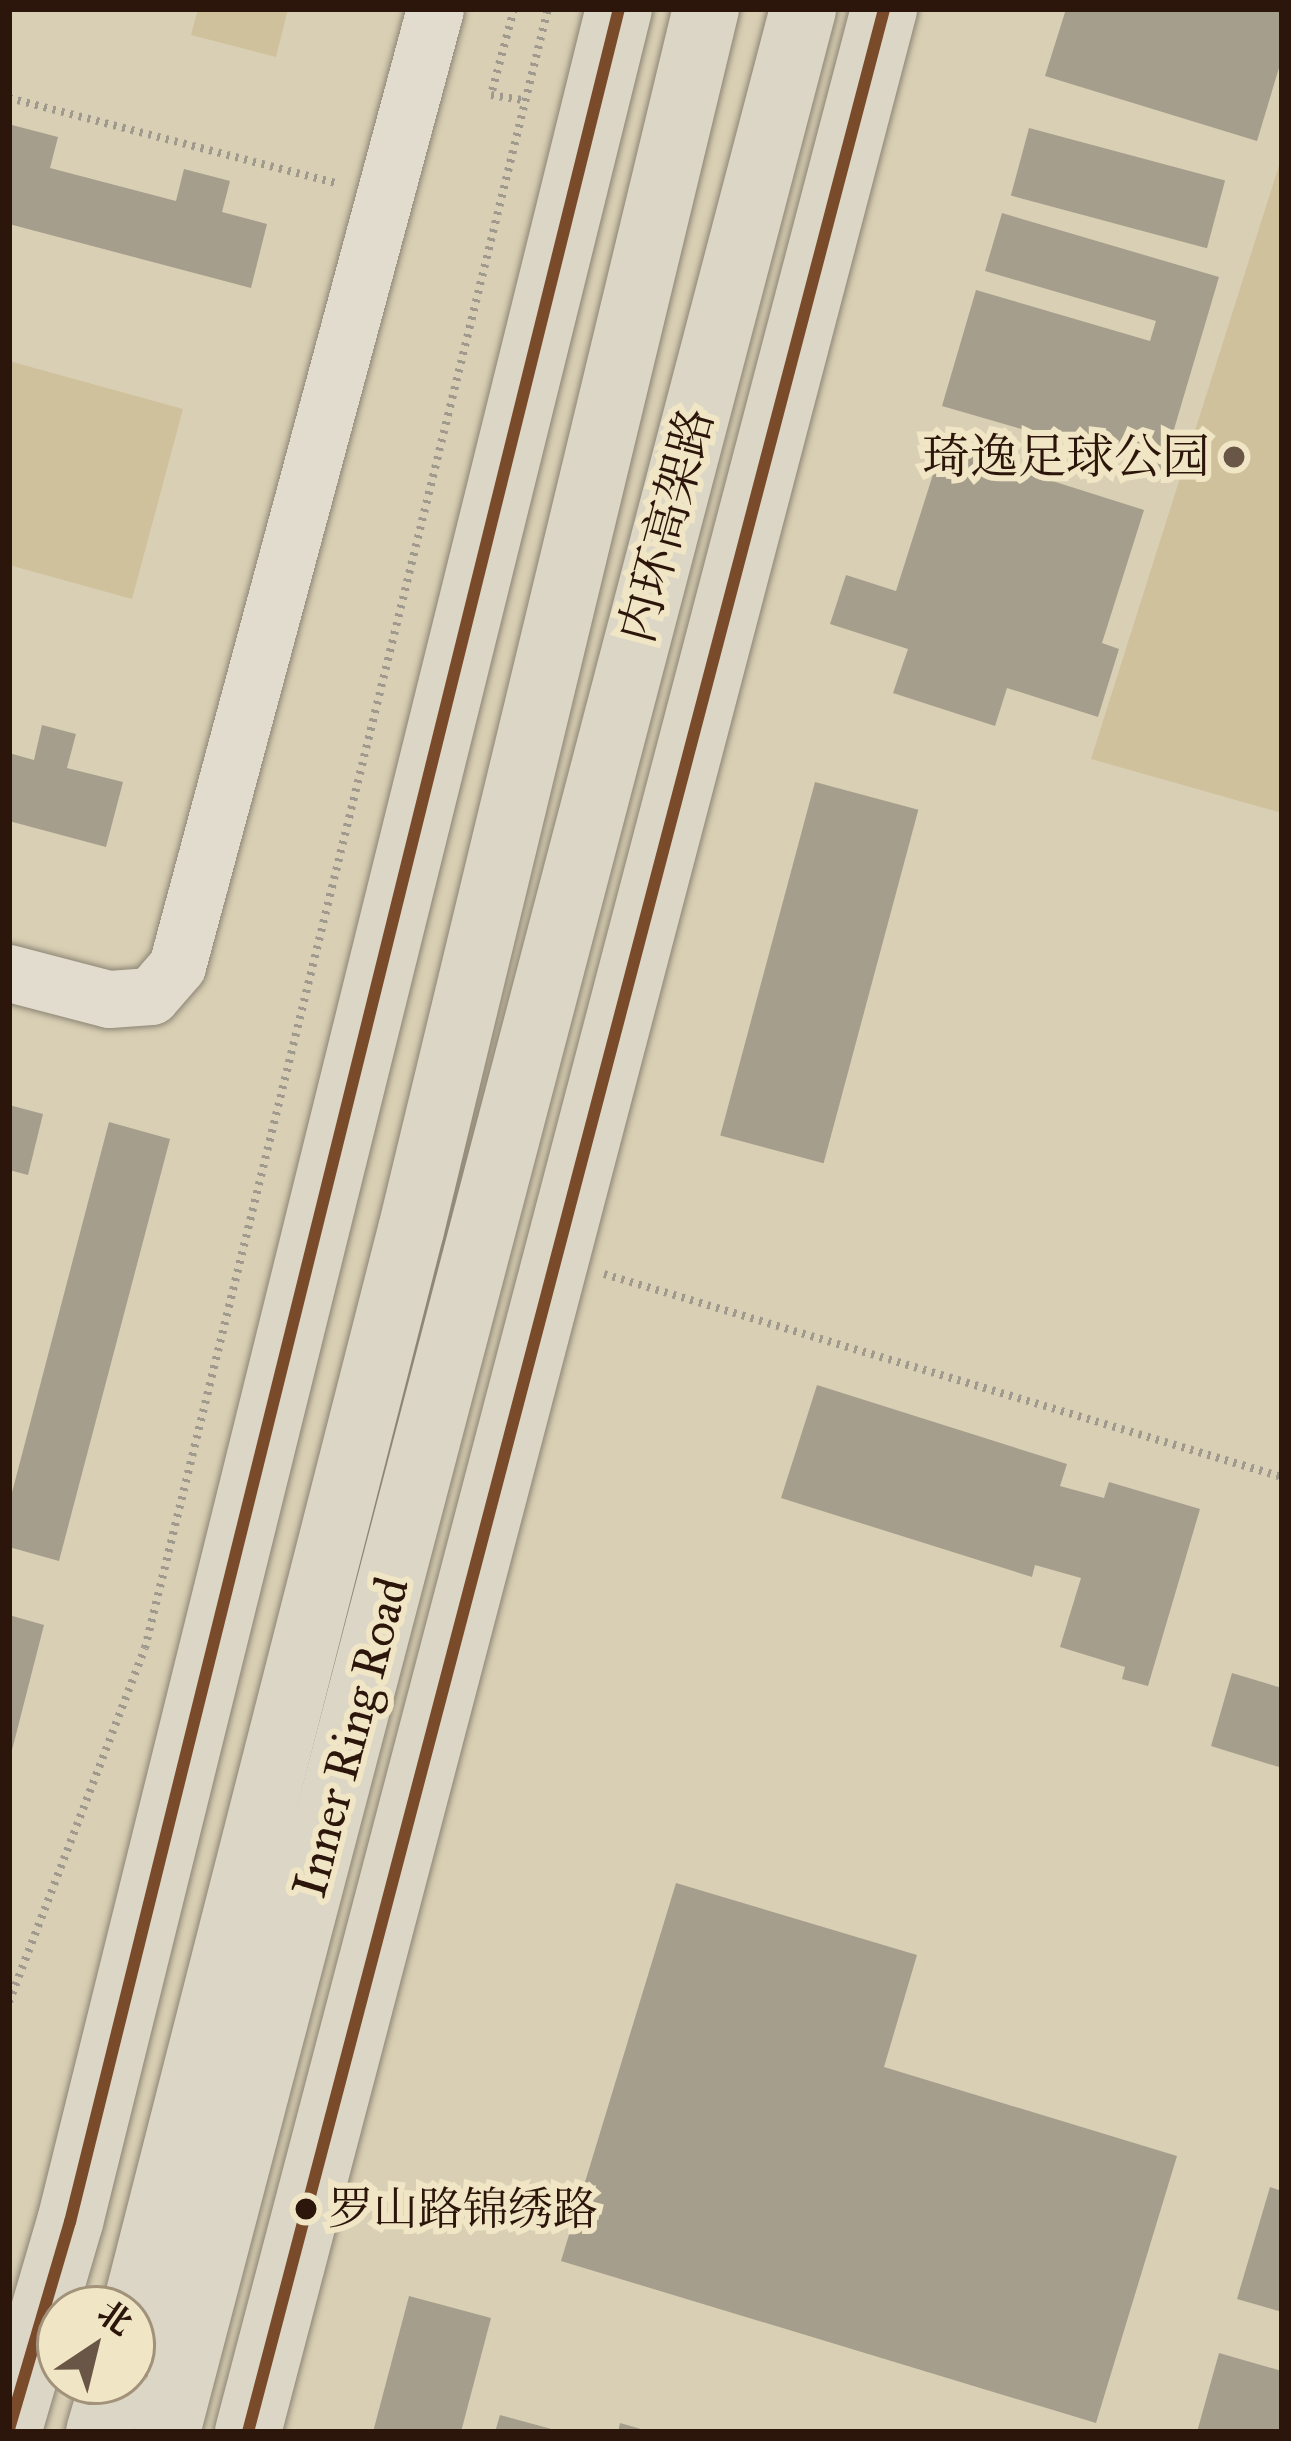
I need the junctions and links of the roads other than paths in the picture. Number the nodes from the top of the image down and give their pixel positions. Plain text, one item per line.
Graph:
1 (435, 9) edge
2 (619, 9) edge
3 (706, 9) edge
4 (803, 9) edge
5 (846, 9) edge
6 (884, 9) edge
7 (726, 299) junction
8 (9, 973) edge
9 (461, 1024) joint
10 (528, 1041) joint
11 (141, 2285) edge
12 (9, 2429) edge
13 (167, 2432) edge
14 (248, 2432) edge

1 - 8 lane
2 - 12 main road
3 - 9 main road, 内环高架路
4 - 7 main road, 内环高架路
5 - 7 main road
6 - 14 main road
7 - 10 main road, 内环高架路
9 - 11 main road, Inner Ring Road
10 - 13 main road, Inner Ring Road

